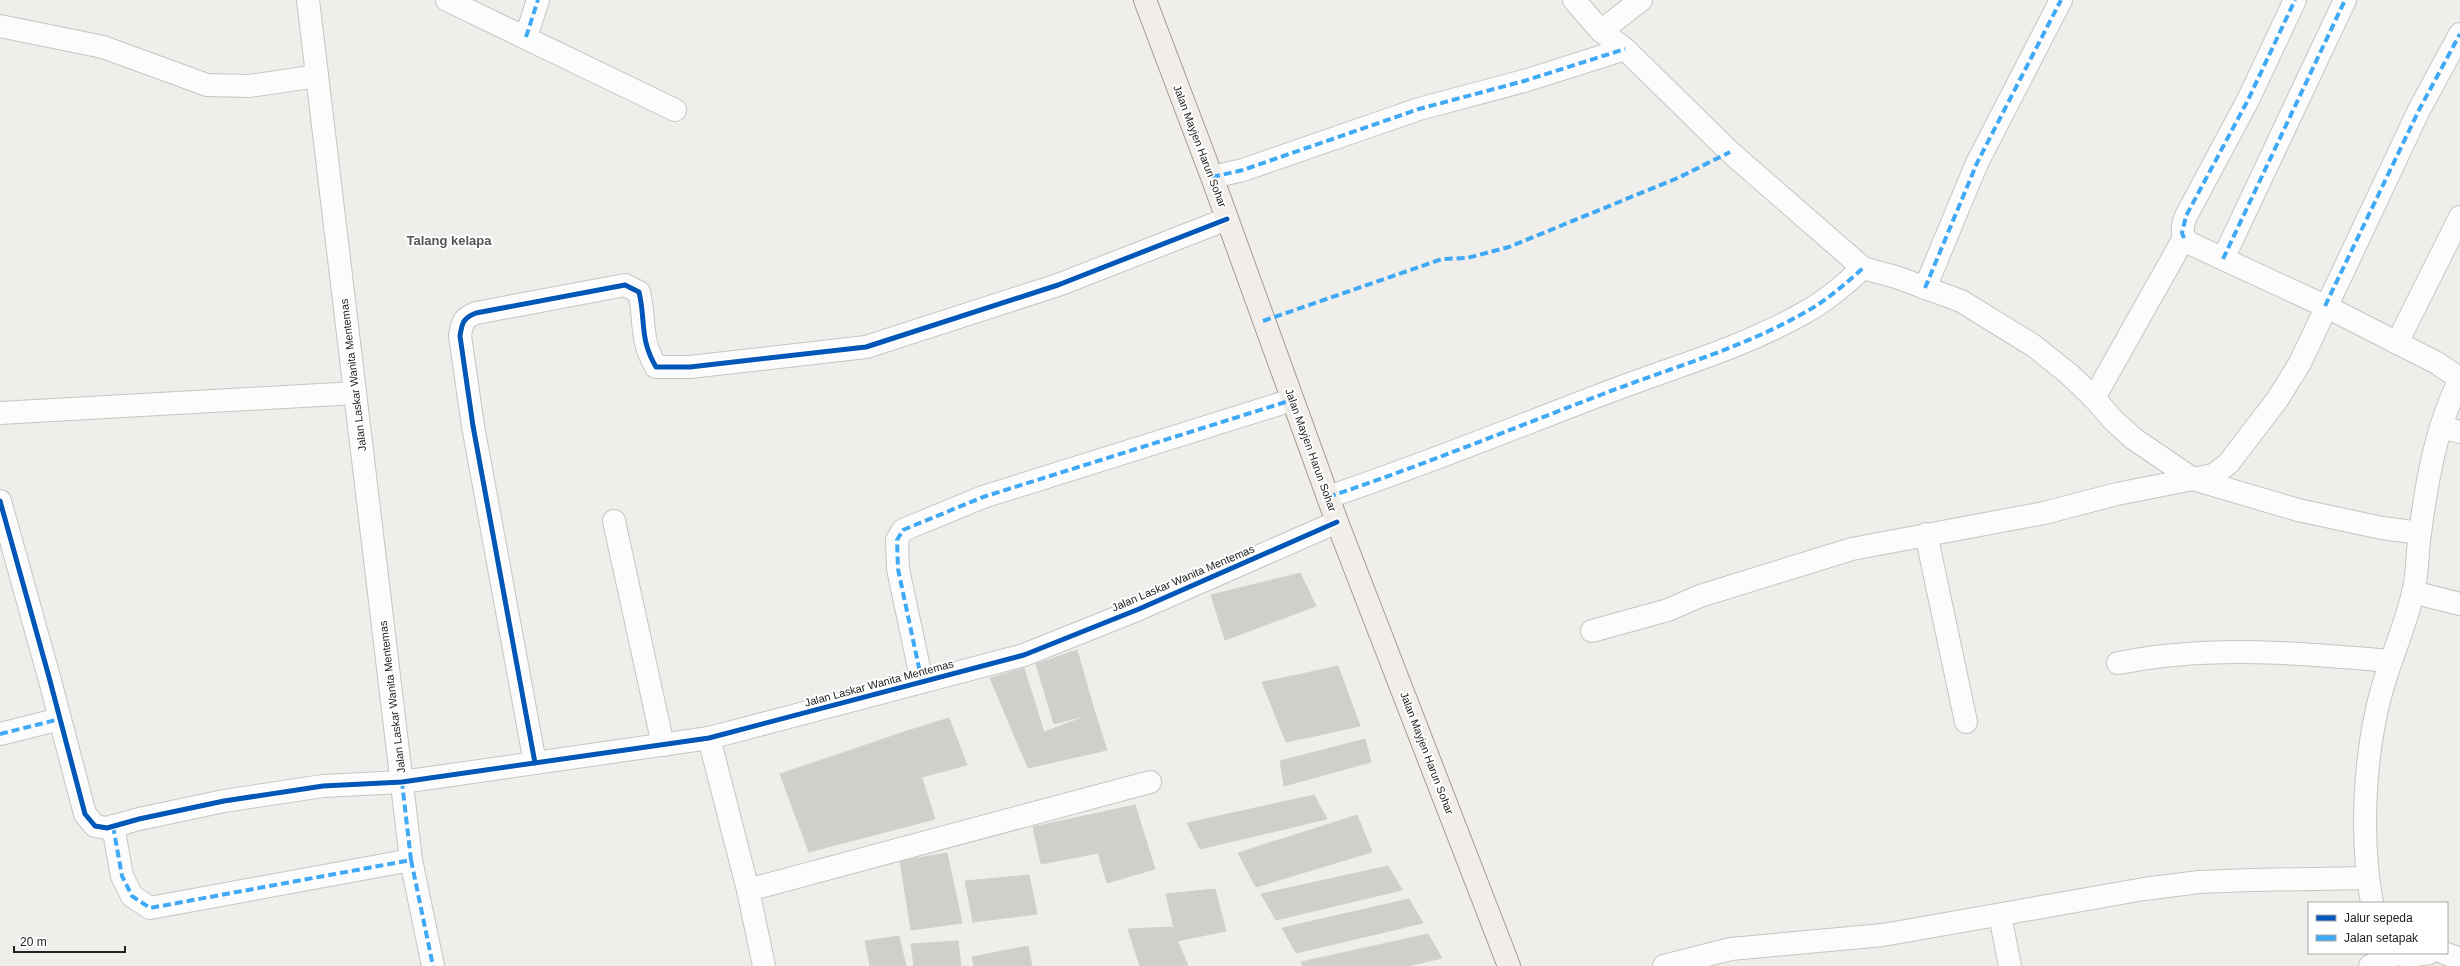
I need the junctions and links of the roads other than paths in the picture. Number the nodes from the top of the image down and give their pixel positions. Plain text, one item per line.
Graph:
1 (308, 0) edge
2 (447, 0) edge
3 (538, 0) edge
4 (1145, 0) edge
5 (1574, 0) edge
6 (1641, 0) edge
7 (2061, 0) edge
8 (2295, 0) edge
9 (2345, 0) edge
10 (0, 26) edge
11 (1601, 31) junction
12 (2460, 34) edge
13 (526, 37) junction
14 (1625, 49) junction
15 (317, 76) junction
16 (675, 110) dead end
17 (1212, 177) junction
18 (2460, 217) edge
19 (1227, 219) junction
20 (2184, 238) junction
21 (2223, 259) junction
22 (1863, 268) junction
23 (1925, 288) junction
24 (2325, 306) junction
25 (2397, 343) junction
26 (2460, 379) edge
27 (355, 393) junction
28 (2094, 398) junction
29 (1292, 400) junction
30 (0, 413) edge
31 (2447, 423) edge
32 (2193, 479) junction
33 (1328, 497) junction
34 (0, 501) edge
35 (614, 521) dead end
36 (1337, 522) junction
37 (2420, 533) junction
38 (1926, 534) junction
39 (2413, 592) junction
40 (2460, 604) edge
41 (1592, 631) dead end
42 (2391, 661) junction
43 (2118, 663) dead end
44 (922, 682) junction
45 (60, 719) junction
46 (1966, 722) dead end
47 (0, 734) edge
48 (709, 738) junction
49 (663, 745) junction
50 (535, 763) junction
51 (402, 782) junction
52 (1150, 782) dead end
53 (113, 826) junction
54 (411, 860) junction
55 (2368, 878) junction
56 (748, 890) junction
57 (2372, 902) edge
58 (2000, 915) junction
59 (2392, 954) edge
60 (2422, 954) edge
61 (2447, 954) edge
62 (2460, 964) edge
63 (433, 966) edge
64 (764, 966) edge
65 (1509, 966) edge
66 (1664, 966) edge
67 (2010, 966) edge
68 (2370, 966) edge

1 - 15 street, Jalan Laskar Wanita Mentemas
2 - 13 street
3 - 13 street
4 - 17 main road, Jalan Mayjen Harun Sohar
5 - 11 street
6 - 11 street
7 - 23 street
8 - 20 street
9 - 21 street
10 - 15 street
11 - 14 street
12 - 24 street
13 - 16 street
14 - 17 street
14 - 22 street
15 - 27 street, Jalan Laskar Wanita Mentemas
17 - 19 main road, Jalan Mayjen Harun Sohar
18 - 25 street
19 - 29 main road, Jalan Mayjen Harun Sohar
19 - 50 street
20 - 21 street
20 - 28 street
21 - 24 street
22 - 23 street
22 - 33 street
23 - 28 street
24 - 25 street
24 - 32 street
25 - 26 street
26 - 31 street
27 - 30 street
27 - 51 street, Jalan Laskar Wanita Mentemas
28 - 32 street
29 - 33 main road, Jalan Mayjen Harun Sohar
29 - 44 street
31 - 37 street
32 - 37 street
32 - 38 street
33 - 36 main road, Jalan Mayjen Harun Sohar
34 - 45 street
35 - 49 street
36 - 44 street, Jalan Laskar Wanita Mentemas
36 - 65 main road, Jalan Mayjen Harun Sohar
37 - 39 street
38 - 41 street
38 - 46 street
39 - 40 street
39 - 42 street
42 - 43 street
42 - 55 street
44 - 48 street, Jalan Laskar Wanita Mentemas
45 - 47 street
45 - 53 street
48 - 49 street, Jalan Laskar Wanita Mentemas
48 - 56 street
49 - 50 street, Jalan Laskar Wanita Mentemas
50 - 51 street, Jalan Laskar Wanita Mentemas
51 - 53 street
51 - 54 street
52 - 56 street
53 - 54 street
54 - 63 street
55 - 57 street
55 - 58 street
56 - 64 street
58 - 66 street
58 - 67 street
59 - 60 street
59 - 68 street
61 - 62 street

